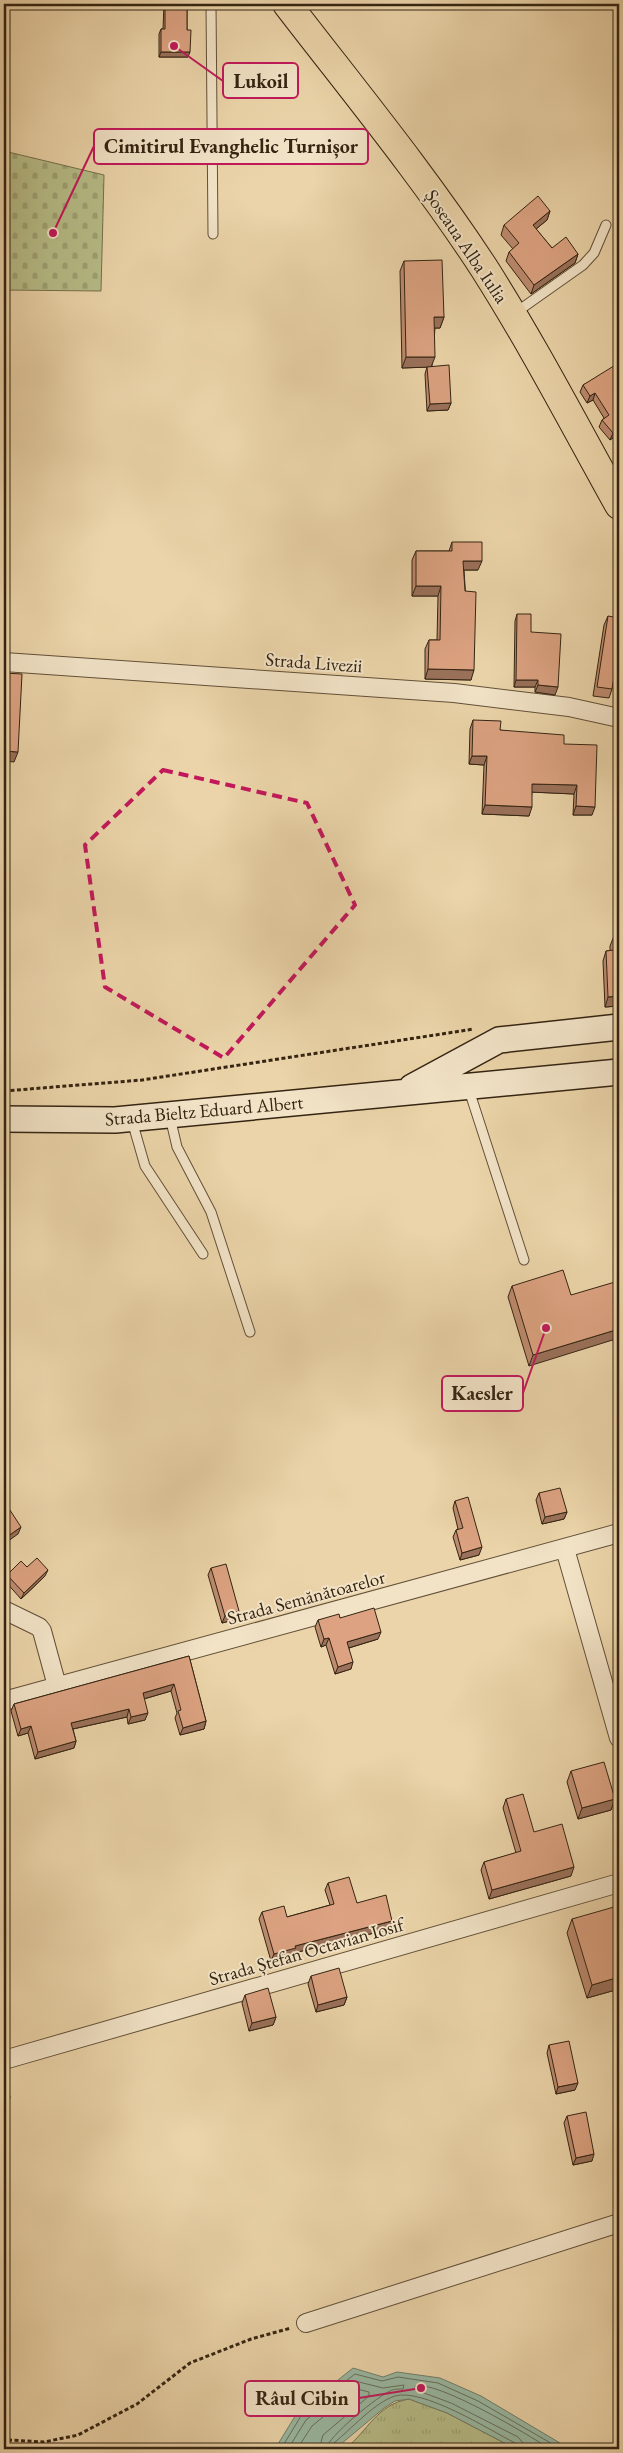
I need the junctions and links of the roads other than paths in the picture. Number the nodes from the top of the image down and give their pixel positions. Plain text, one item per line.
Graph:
1 (211, 4) edge
2 (287, 4) edge
3 (606, 225) dead end
4 (213, 234) dead end
5 (512, 314) junction
6 (619, 505) edge
7 (4, 662) edge
8 (619, 718) edge
9 (619, 1026) edge
10 (619, 1072) edge
11 (468, 1087) junction
12 (403, 1092) junction
13 (169, 1115) junction
14 (131, 1118) junction
15 (4, 1119) edge
16 (203, 1254) dead end
17 (524, 1260) dead end
18 (250, 1332) dead end
19 (619, 1534) edge
20 (565, 1549) junction
21 (4, 1610) edge
22 (57, 1686) junction
23 (4, 1701) edge
24 (619, 1738) edge
25 (619, 1883) edge
26 (4, 2060) edge
27 (619, 2223) edge
28 (306, 2324) road end

1 - 4 lane
2 - 5 main road, Șoseaua Alba Iulia
3 - 5 lane
5 - 6 main road, Șoseaua Alba Iulia
7 - 8 street, Strada Livezii
9 - 12 street
10 - 11 street, Strada Bieltz Eduard Albert
11 - 12 street, Strada Bieltz Eduard Albert
11 - 17 lane
12 - 13 street, Strada Bieltz Eduard Albert
13 - 14 street, Strada Bieltz Eduard Albert
13 - 18 lane
14 - 15 street, Strada Bieltz Eduard Albert
14 - 16 lane
19 - 20 street, Strada Semănătoarelor
20 - 22 street, Strada Semănătoarelor
20 - 24 street
21 - 22 street
22 - 23 street, Strada Semănătoarelor
25 - 26 street, Strada Ștefan Octavian Iosif
27 - 28 street

